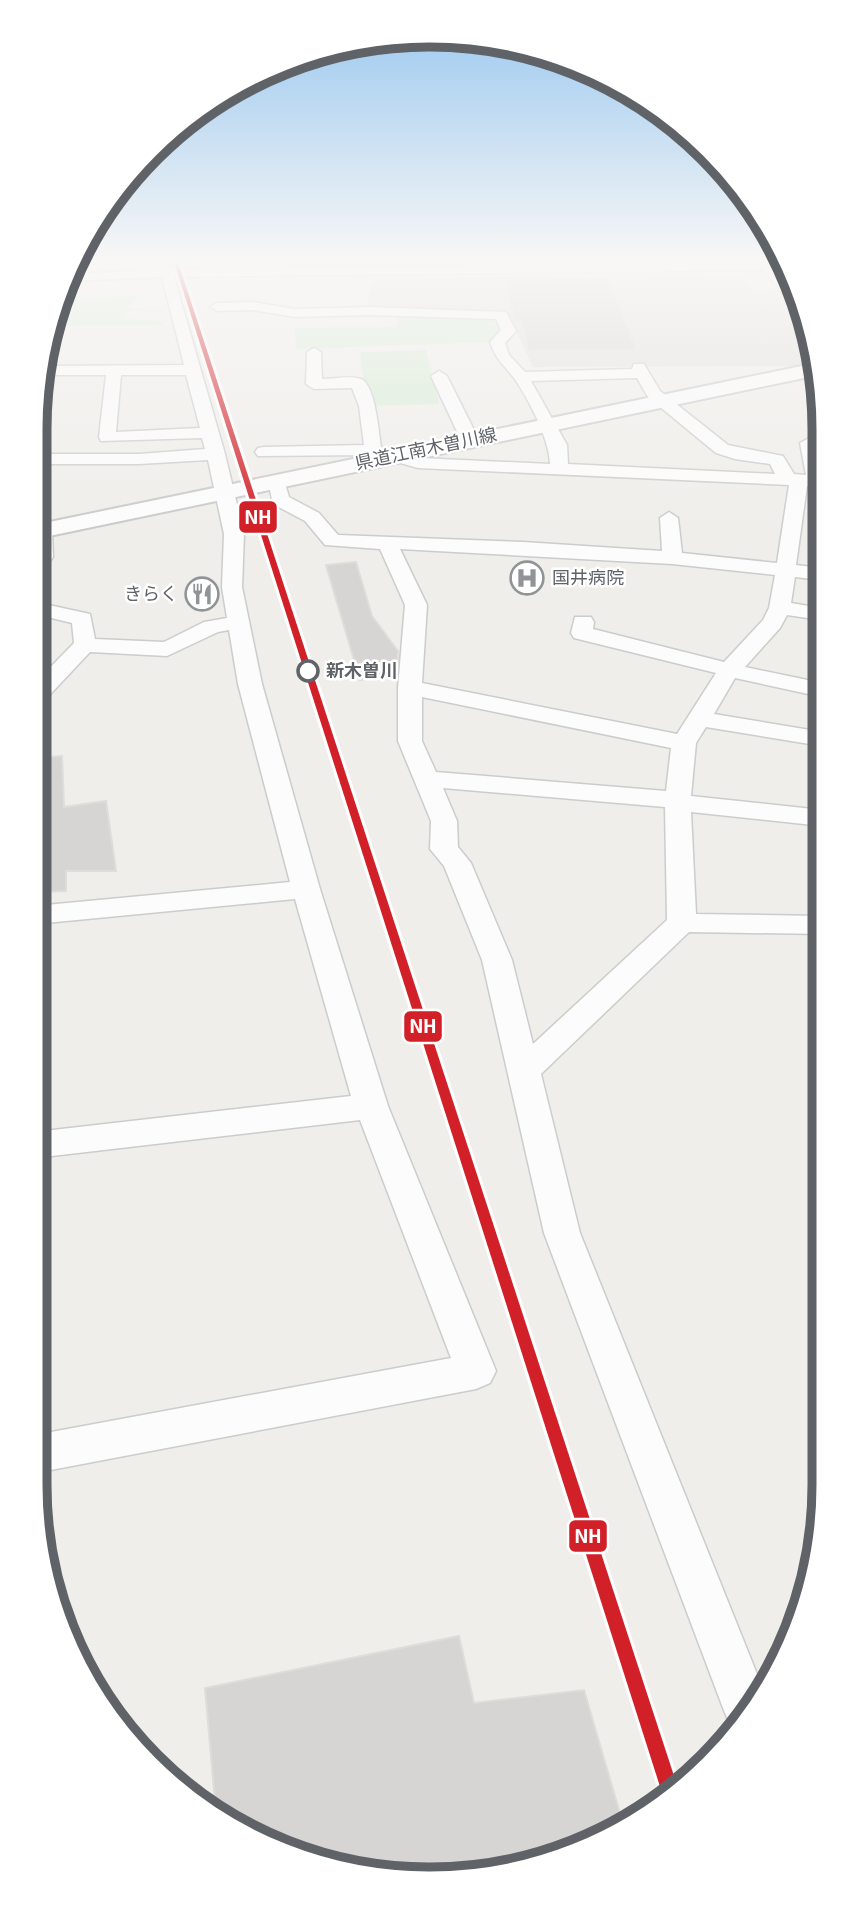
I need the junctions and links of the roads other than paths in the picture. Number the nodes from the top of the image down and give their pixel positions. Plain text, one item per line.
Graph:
1 (186, 351) edge
2 (500, 351) edge
3 (314, 352) dead end
4 (191, 370) junction
5 (52, 371) edge
6 (114, 371) junction
7 (807, 371) edge
8 (439, 376) dead end
9 (521, 377) junction
10 (661, 400) junction
11 (546, 424) junction
12 (210, 433) junction
13 (107, 437) junction
14 (470, 440) junction
15 (809, 443) dead end
16 (373, 450) junction
17 (264, 453) dead end
18 (216, 454) junction
19 (395, 456) junction
20 (106, 458) junction
21 (47, 459) edge
22 (559, 468) junction
23 (806, 480) edge
24 (225, 492) junction
25 (292, 515) junction
26 (668, 518) dead end
27 (47, 529) edge
28 (387, 543) junction
29 (672, 558) junction
30 (786, 570) junction
31 (812, 573) edge
32 (780, 608) junction
33 (47, 611) edge
34 (812, 613) edge
35 (238, 622) junction
36 (583, 622) dead end
37 (85, 645) junction
38 (729, 670) junction
39 (47, 683) edge
40 (410, 688) junction
41 (812, 688) edge
42 (698, 719) junction
43 (576, 721) junction
44 (812, 737) edge
45 (684, 743) junction
46 (571, 746) dead end
47 (425, 779) junction
48 (678, 800) junction
49 (812, 817) edge
50 (306, 889) junction
51 (47, 914) edge
52 (682, 923) junction
53 (812, 925) edge
54 (524, 1071) junction
55 (371, 1105) junction
56 (47, 1144) edge
57 (47, 1452) edge
58 (747, 1697) edge

1 - 4 street
2 - 9 street
3 - 16 street
4 - 6 street
4 - 12 street
5 - 6 street
6 - 13 street
7 - 10 main road, 県道江南木曽川線
8 - 14 street
9 - 10 street
9 - 11 street
10 - 11 main road, 県道江南木曽川線
10 - 23 street
11 - 14 main road, 県道江南木曽川線
11 - 22 street
12 - 13 street
12 - 18 street
13 - 20 street
14 - 19 main road, 県道江南木曽川線
15 - 23 street
16 - 17 street
16 - 19 street
18 - 20 street
18 - 24 street
19 - 22 street
19 - 25 main road, 県道江南木曽川線
20 - 21 street
22 - 23 street
23 - 30 street
24 - 25 main road, 県道江南木曽川線
24 - 27 main road, 県道江南木曽川線
24 - 35 street
25 - 28 street
26 - 29 street
28 - 29 street
28 - 40 street
29 - 30 street
30 - 31 street
30 - 32 street
32 - 34 street
32 - 38 street
33 - 37 street
35 - 37 street
35 - 50 street
36 - 38 street
37 - 39 street
38 - 41 street
38 - 42 street
40 - 43 street
40 - 47 street
42 - 44 street
42 - 45 street
43 - 45 street
43 - 46 street
45 - 48 street
47 - 48 street
47 - 54 street
48 - 49 street
48 - 52 street
50 - 51 street
50 - 55 street
52 - 53 street
52 - 54 street
54 - 58 street
55 - 56 street
55 - 57 street

